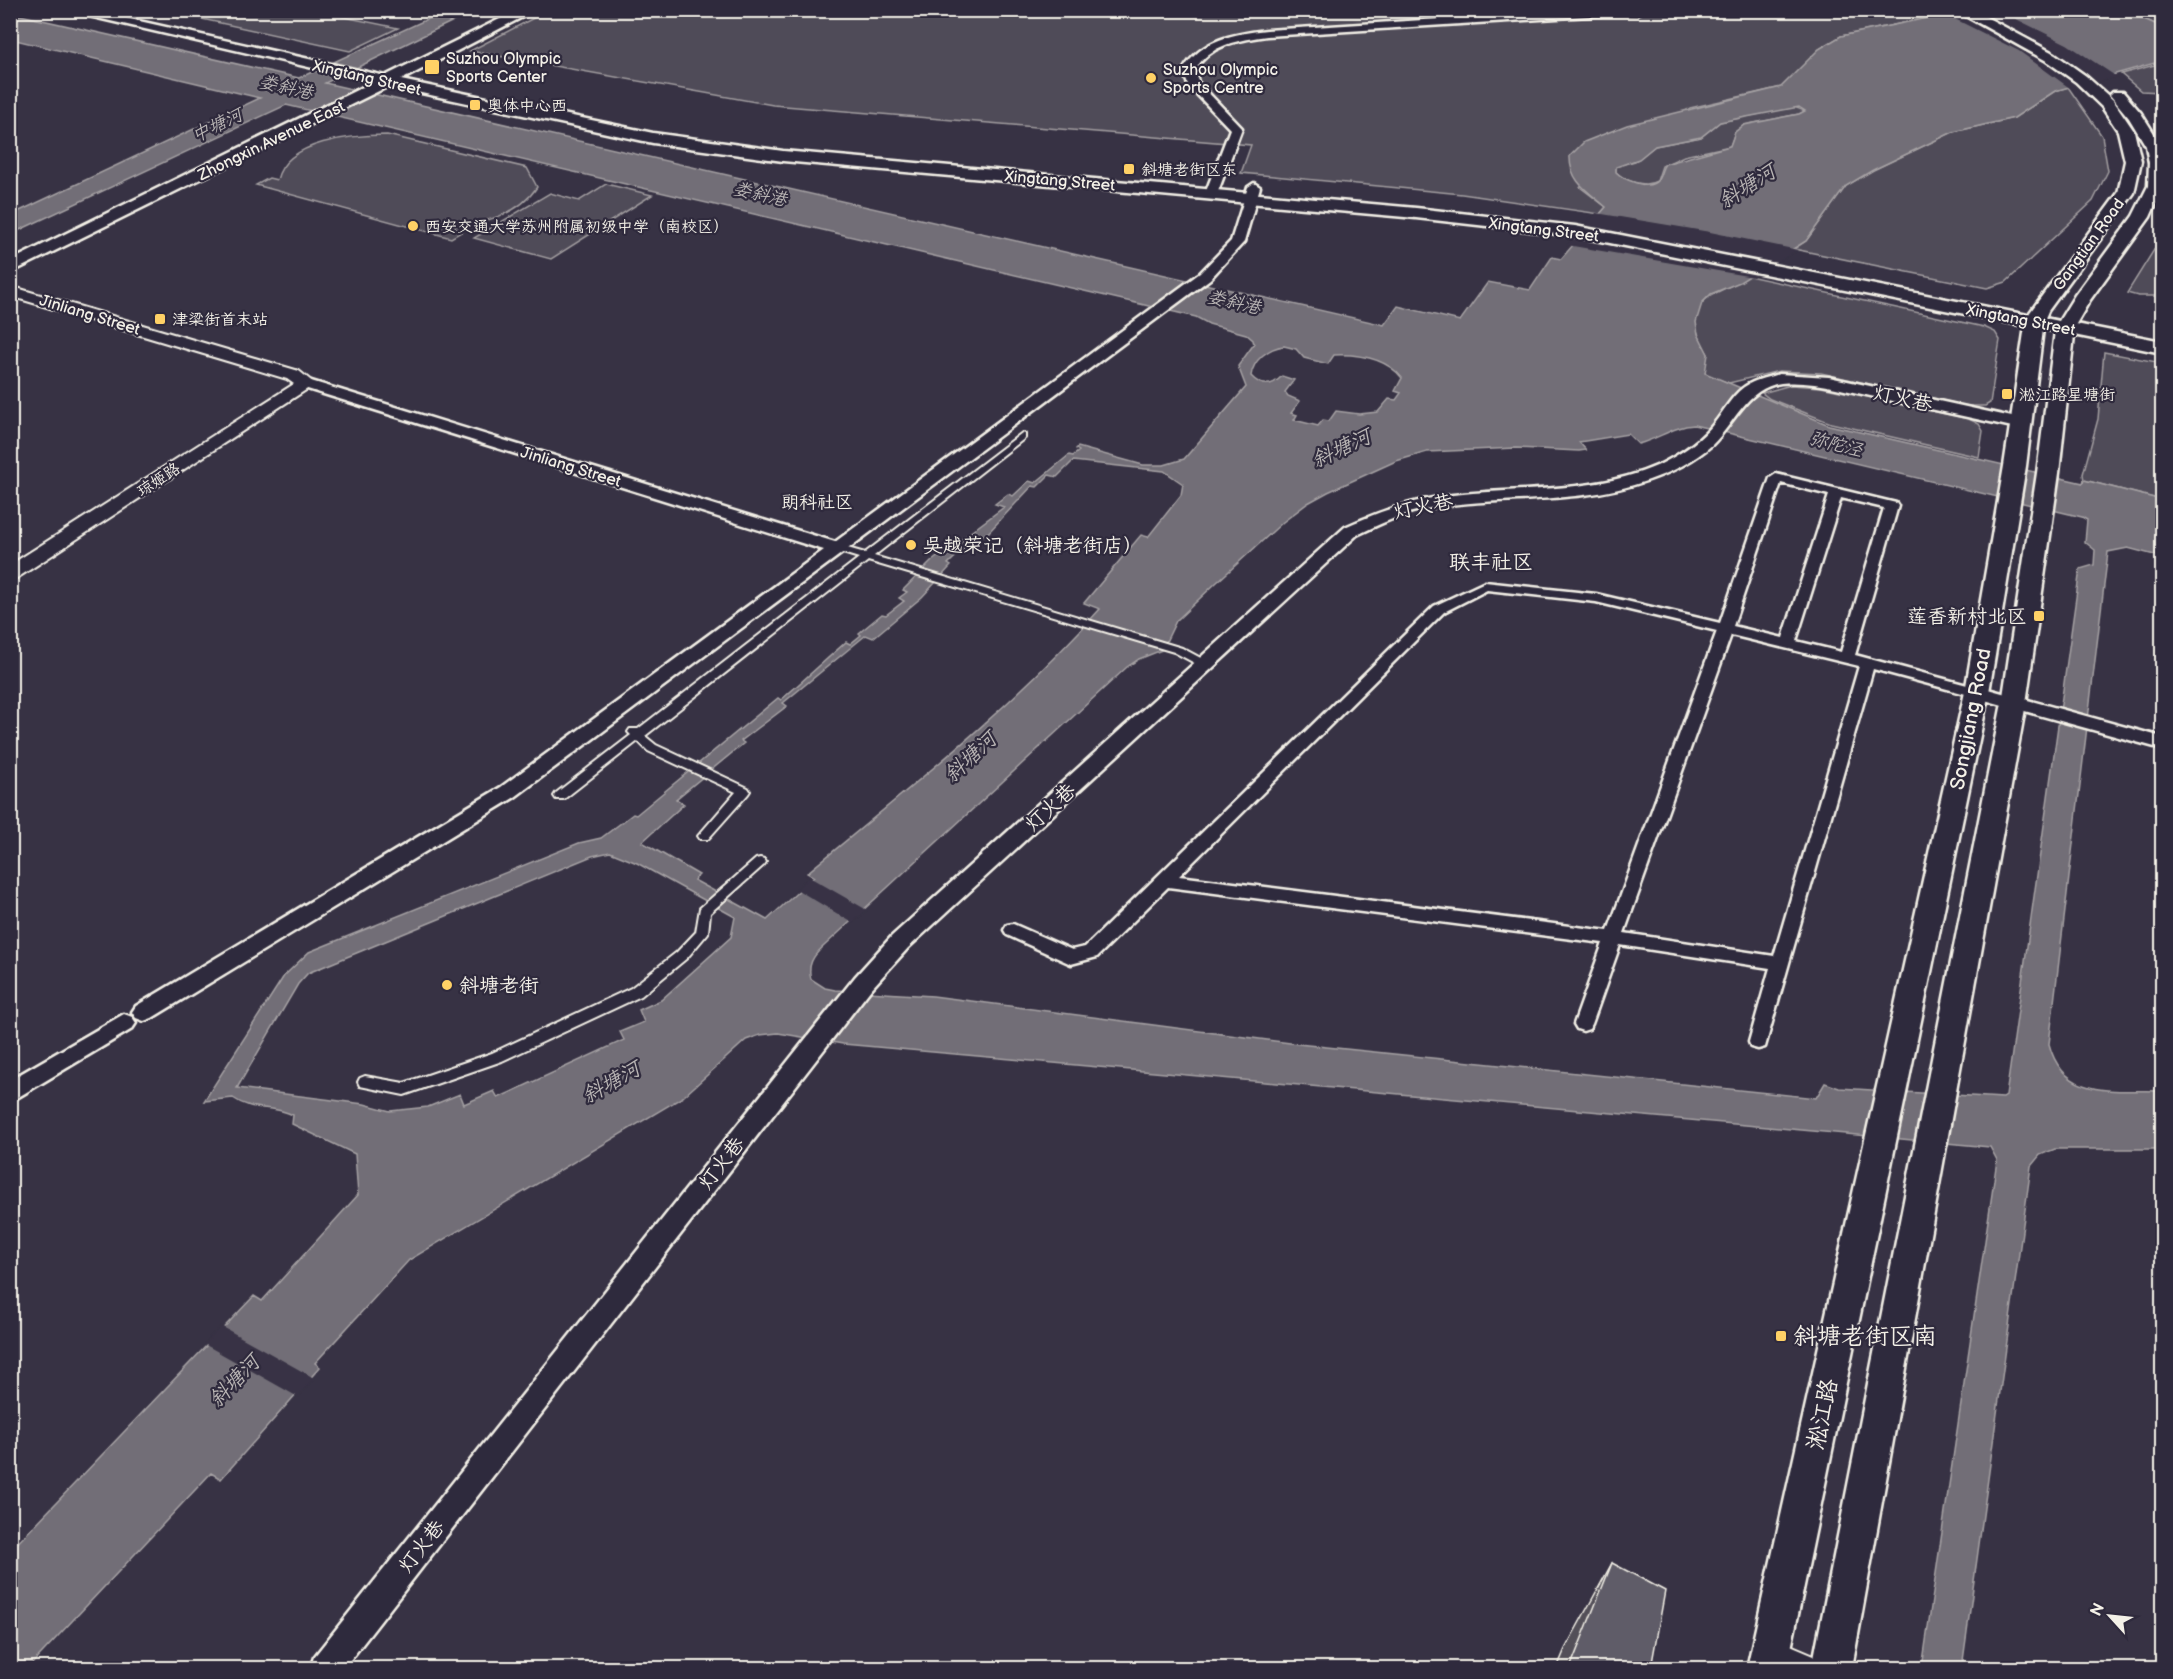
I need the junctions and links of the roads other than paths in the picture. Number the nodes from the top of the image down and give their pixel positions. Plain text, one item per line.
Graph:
1 (69, 10) edge
2 (114, 10) edge
3 (507, 10) edge
4 (530, 10) edge
5 (1638, 10) edge
6 (1961, 10) edge
7 (1979, 10) edge
8 (379, 77) junction
9 (2115, 102) junction
10 (1213, 189) junction
11 (1253, 193) junction
12 (10, 254) edge
13 (10, 268) edge
14 (10, 291) edge
15 (10, 304) edge
16 (2037, 316) junction
17 (2067, 322) junction
18 (2163, 335) edge
19 (2163, 347) edge
20 (293, 381) junction
21 (2021, 424) junction
22 (1022, 436) dead end
23 (1836, 492) junction
24 (837, 548) junction
25 (10, 556) edge
26 (867, 557) junction
27 (10, 574) edge
28 (1725, 630) junction
29 (1788, 644) junction
30 (1847, 658) junction
31 (1867, 663) junction
32 (1206, 665) junction
33 (1977, 692) junction
34 (2014, 703) junction
35 (636, 733) junction
36 (2163, 743) edge
37 (560, 796) dead end
38 (704, 836) dead end
39 (760, 862) dead end
40 (1164, 880) junction
41 (1013, 930) dead end
42 (1614, 938) junction
43 (1779, 963) junction
44 (1583, 1024) dead end
45 (1758, 1042) dead end
46 (365, 1082) dead end
47 (1892, 1090) joint
48 (10, 1092) edge
49 (1779, 1664) edge
50 (325, 1668) edge
51 (1832, 1668) edge

1 - 8 main road, Xingtang Street
2 - 8 main road, Xingtang Street
3 - 8 main road, Zhongxin Avenue East
4 - 8 main road, Zhongxin Avenue East
5 - 10 street
6 - 9 main road, Gangtian Road
7 - 9 main road, Gangtian Road
8 - 10 main road, Xingtang Street
8 - 12 main road, Zhongxin Avenue East
8 - 13 main road, Zhongxin Avenue East
9 - 16 main road, Gangtian Road
9 - 17 main road, Gangtian Road
10 - 11 main road, Xingtang Street
11 - 16 main road, Xingtang Street
11 - 24 street
14 - 20 main road, Jinliang Street
15 - 20 main road, Jinliang Street
16 - 17 main road, Xingtang Street
16 - 21 main road, Songjiang Road
17 - 18 main road, Xingtang Street
17 - 19 main road, Xingtang Street
17 - 34 main road, Songjiang Road
20 - 24 street, Jinliang Street
20 - 25 main road, 琼姬路
20 - 27 main road, 琼姬路
21 - 32 street, 灯火巷
21 - 33 main road, Songjiang Road
22 - 26 street
23 - 28 street
23 - 29 street
23 - 30 street
24 - 26 street
24 - 48 street
26 - 32 street
26 - 35 street
28 - 29 street
28 - 40 street
28 - 42 street
29 - 30 street
30 - 31 street
31 - 33 street
31 - 43 street
32 - 50 street, 灯火巷
33 - 34 street
33 - 47 main road, Songjiang Road
34 - 36 street
34 - 51 main road, Songjiang Road
35 - 37 street
35 - 38 street
39 - 46 street
40 - 41 street
40 - 42 street
42 - 43 street
42 - 44 street
43 - 45 street
47 - 49 main road, 淞江路

